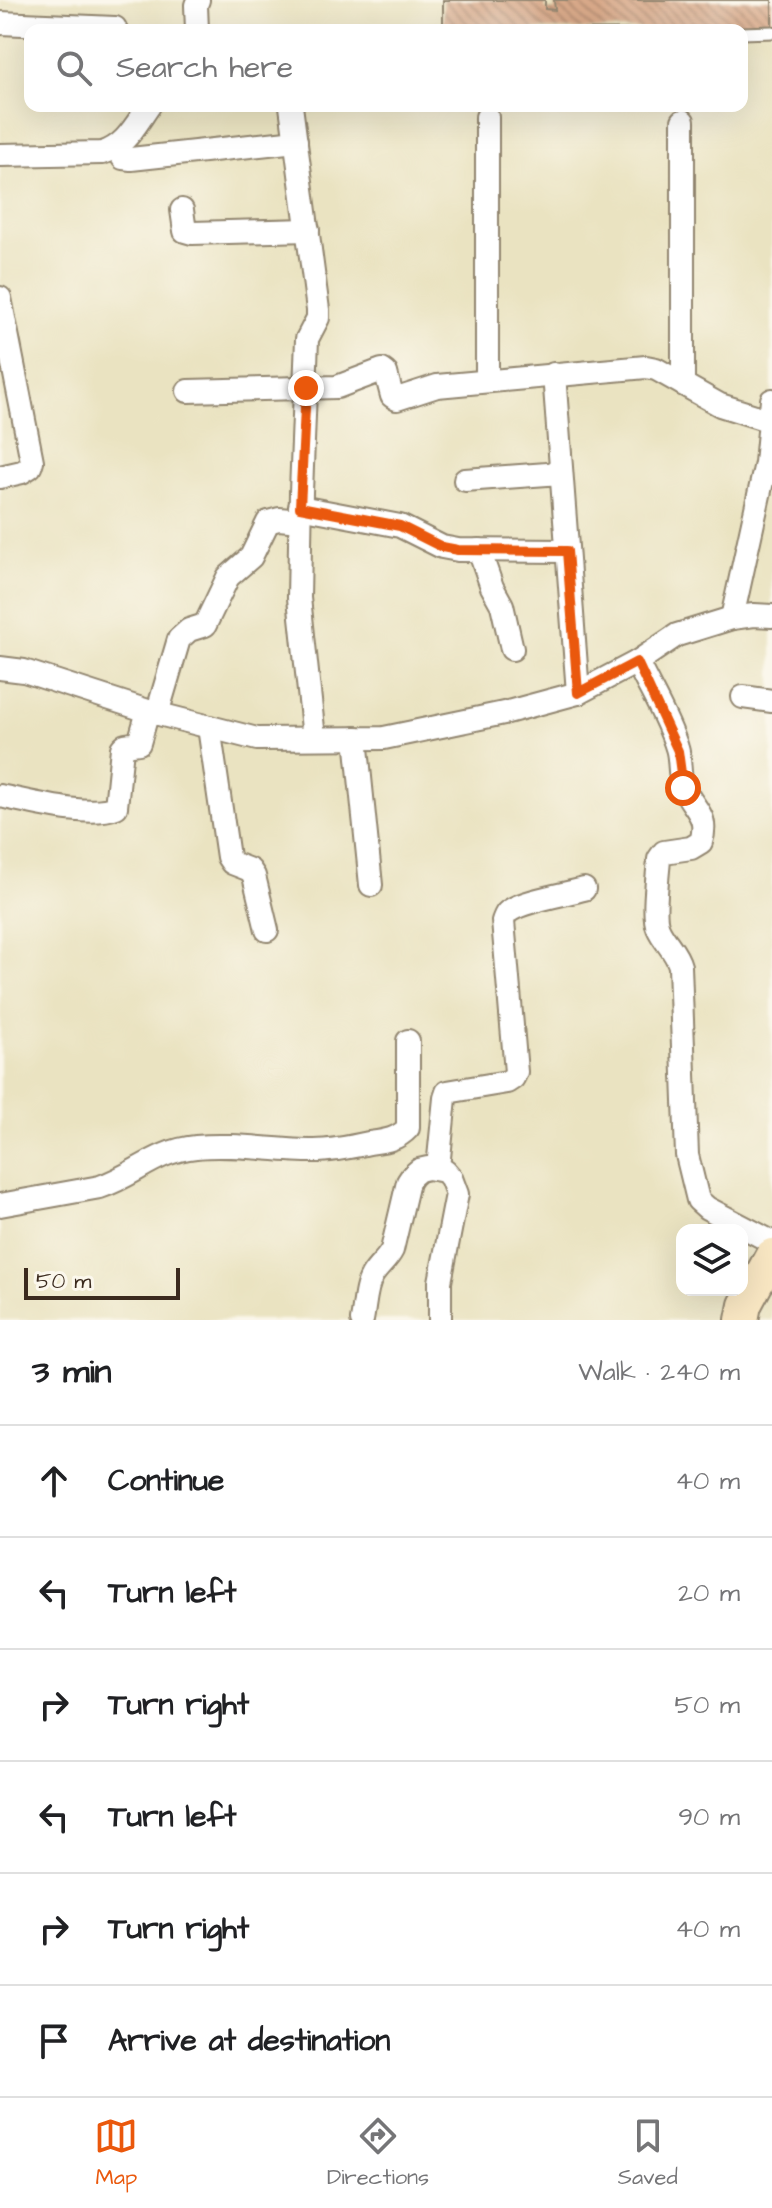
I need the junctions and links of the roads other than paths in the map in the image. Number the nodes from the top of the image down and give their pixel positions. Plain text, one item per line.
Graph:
1 (198, 0) edge
2 (0, 23) edge
3 (24, 24) edge
4 (197, 24) edge
5 (772, 32) edge
6 (748, 33) edge
7 (144, 112) edge
8 (292, 112) edge
9 (487, 117) dead end
10 (683, 121) dead end
11 (296, 141) junction
12 (116, 147) junction
13 (0, 155) edge
14 (182, 210) dead end
15 (308, 230) junction
16 (0, 298) edge
17 (554, 374) junction
18 (487, 380) junction
19 (683, 384) junction
20 (306, 388) junction
21 (188, 391) dead end
22 (771, 420) edge
23 (561, 473) junction
24 (0, 477) edge
25 (465, 480) dead end
26 (300, 514) junction
27 (479, 550) junction
28 (567, 551) junction
29 (772, 616) edge
30 (732, 618) junction
31 (512, 649) dead end
32 (637, 662) junction
33 (0, 668) edge
34 (578, 693) junction
35 (743, 697) dead end
36 (772, 701) edge
37 (153, 712) junction
38 (209, 727) junction
39 (314, 738) junction
40 (356, 738) junction
41 (0, 796) edge
42 (371, 885) dead end
43 (584, 889) dead end
44 (267, 930) dead end
45 (408, 1041) dead end
46 (438, 1168) junction
47 (0, 1205) edge
48 (772, 1242) edge
49 (772, 1255) edge
50 (362, 1320) edge
51 (442, 1320) edge
52 (459, 1320) edge
53 (742, 1320) edge

1 - 4 street
2 - 3 street
5 - 6 lane
7 - 12 street
8 - 11 street
9 - 18 street
10 - 19 street
11 - 12 street
11 - 15 street
12 - 13 street
14 - 15 street
15 - 20 street
16 - 24 street
17 - 18 street
17 - 19 street
17 - 23 street
18 - 20 street
19 - 22 street
20 - 21 street
20 - 26 street
22 - 30 street
23 - 25 street
23 - 28 street
26 - 27 street
26 - 37 street
26 - 39 street
27 - 28 street
27 - 31 street
28 - 34 street
29 - 30 street
30 - 32 street
32 - 34 street
32 - 48 street
33 - 37 street
34 - 40 street
35 - 36 street
37 - 38 street
37 - 41 street
38 - 39 street
38 - 44 street
39 - 40 street
40 - 42 street
43 - 46 street
45 - 47 street
46 - 50 street
46 - 51 street
49 - 53 street
51 - 52 street

